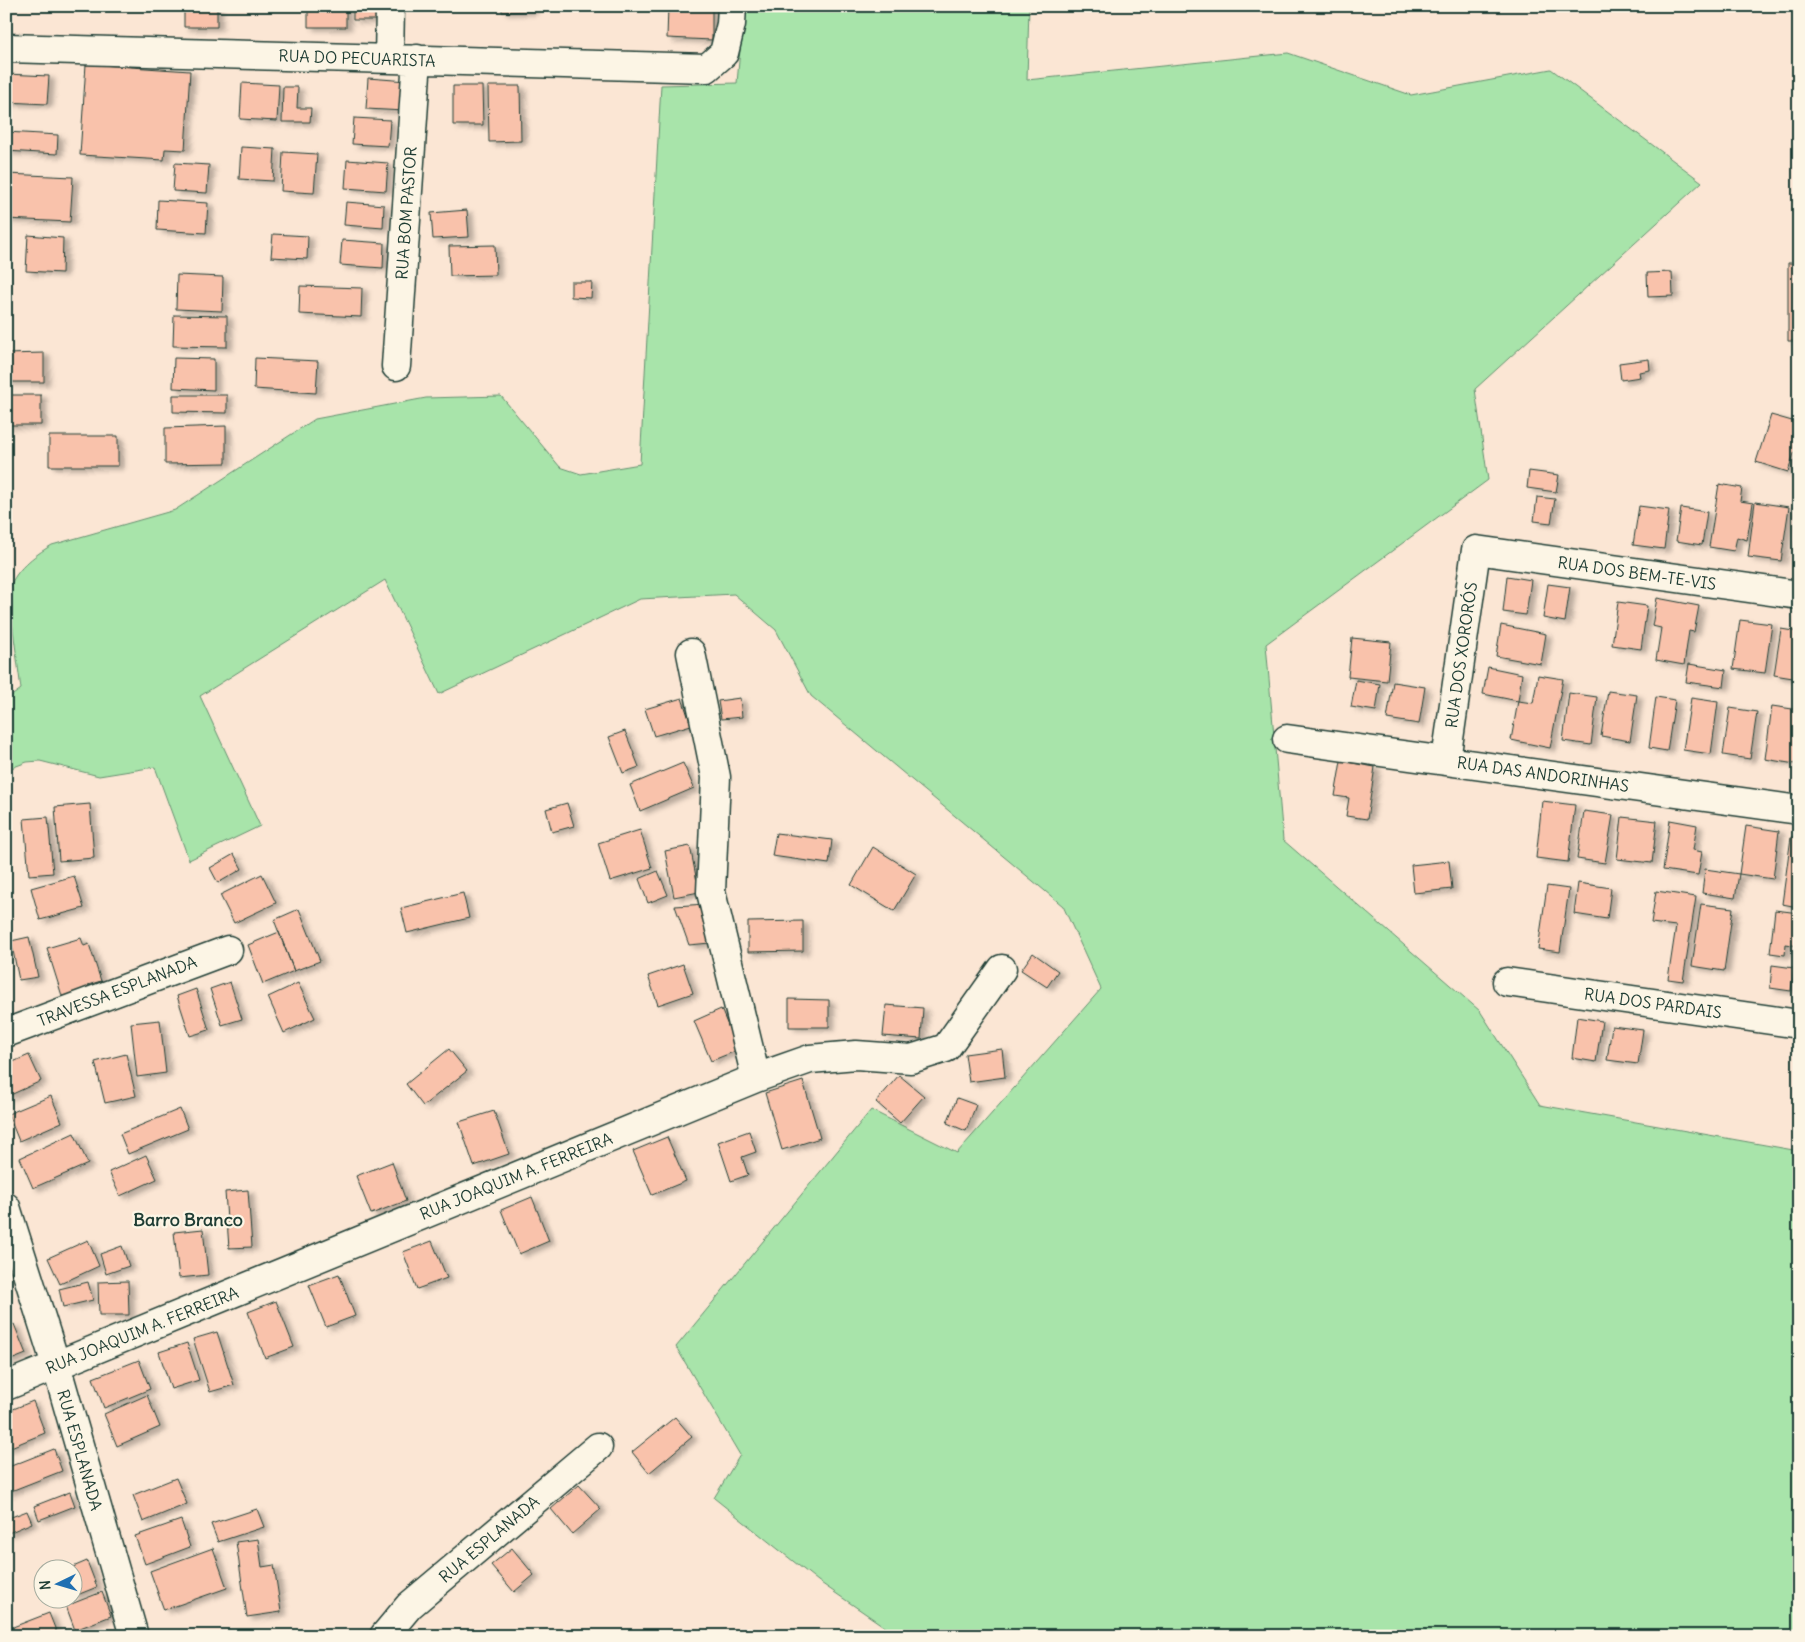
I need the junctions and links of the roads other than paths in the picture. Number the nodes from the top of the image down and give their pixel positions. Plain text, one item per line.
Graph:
1 (390, 6) edge
2 (732, 6) edge
3 (6, 48) edge
4 (389, 59) junction
5 (417, 60) junction
6 (396, 366) dead end
7 (1476, 550) joint
8 (1799, 595) edge
9 (691, 653) dead end
10 (1287, 739) dead end
11 (1446, 760) junction
12 (1799, 810) edge
13 (228, 950) dead end
14 (1002, 970) dead end
15 (1507, 982) dead end
16 (1799, 1024) edge
17 (6, 1033) edge
18 (756, 1078) junction
19 (6, 1207) edge
20 (56, 1365) junction
21 (6, 1386) edge
22 (598, 1447) dead end
23 (134, 1636) edge
24 (384, 1636) edge

1 - 4 street
2 - 5 street, RUA DO PECUARISTA
3 - 4 street, RUA DO PECUARISTA
4 - 5 street, RUA DO PECUARISTA
5 - 6 street, RUA BOM PASTOR
7 - 8 street, RUA DOS BEM-TE-VIS
7 - 11 street, RUA DOS XORORÓS
9 - 18 street
10 - 11 street, RUA DAS ANDORINHAS
11 - 12 street, RUA DAS ANDORINHAS
13 - 17 street, TRAVESSA ESPLANADA
14 - 18 street, RUA JOAQUIM A. FERREIRA
15 - 16 street, RUA DOS PARDAIS
18 - 20 street, RUA JOAQUIM A. FERREIRA
19 - 20 street, RUA ESPLANADA
20 - 21 street, RUA JOAQUIM A. FERREIRA
20 - 23 street, RUA ESPLANADA
22 - 24 street, RUA ESPLANADA

